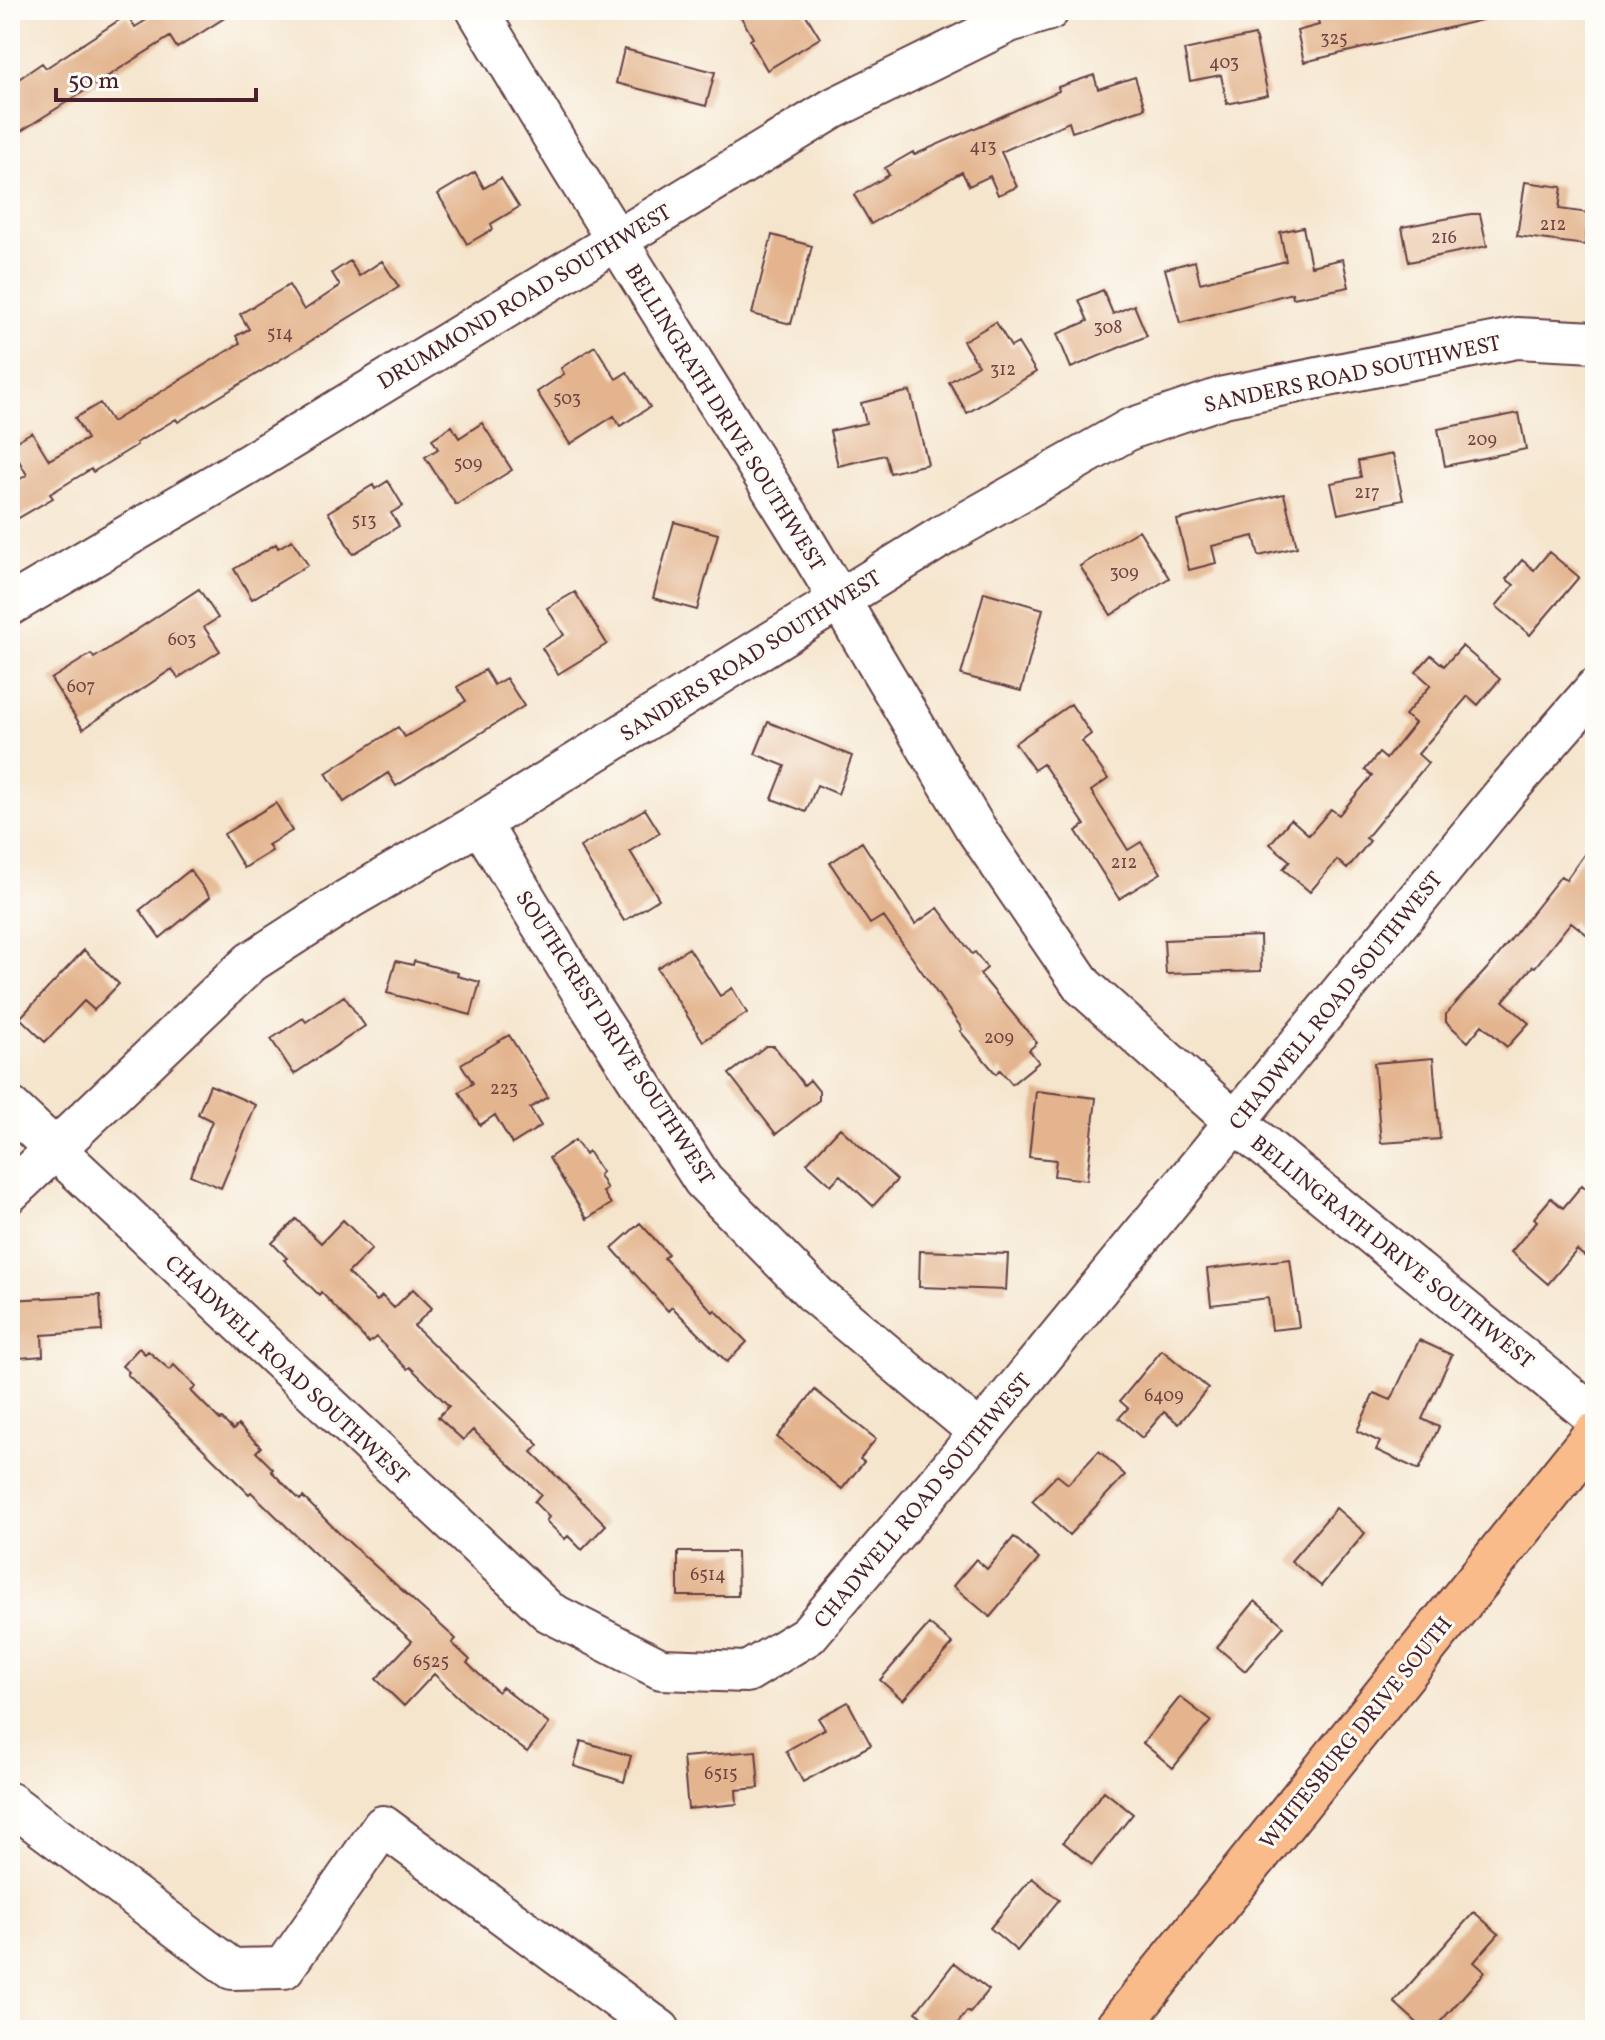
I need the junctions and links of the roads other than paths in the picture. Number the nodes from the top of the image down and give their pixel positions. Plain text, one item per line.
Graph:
1 (477, 10) edge
2 (1049, 10) edge
3 (616, 240) junction
4 (1595, 342) edge
5 (839, 600) junction
6 (10, 605) edge
7 (1595, 689) edge
8 (480, 823) junction
9 (10, 1107) edge
10 (1235, 1122) junction
11 (54, 1150) junction
12 (10, 1192) edge
13 (1595, 1417) edge
14 (980, 1433) junction
15 (1595, 1435) edge
16 (10, 1803) edge
17 (660, 2030) edge
18 (1116, 2030) edge

1 - 3 street, BELLINGRATH DRIVE SOUTHWEST
2 - 3 street, DRUMMOND ROAD SOUTHWEST
3 - 5 street, BELLINGRATH DRIVE SOUTHWEST
3 - 6 street, DRUMMOND ROAD SOUTHWEST
4 - 5 street, SANDERS ROAD SOUTHWEST
5 - 8 street, SANDERS ROAD SOUTHWEST
5 - 10 street, BELLINGRATH DRIVE SOUTHWEST
7 - 10 street, CHADWELL ROAD SOUTHWEST
8 - 11 street, SANDERS ROAD SOUTHWEST
8 - 14 street, SOUTHCREST DRIVE SOUTHWEST
9 - 11 street, CHADWELL ROAD SOUTHWEST
10 - 13 street, BELLINGRATH DRIVE SOUTHWEST
10 - 14 street, CHADWELL ROAD SOUTHWEST
11 - 12 street, SANDERS ROAD SOUTHWEST
11 - 14 street, CHADWELL ROAD SOUTHWEST
15 - 18 main road, WHITESBURG DRIVE SOUTH
16 - 17 street

